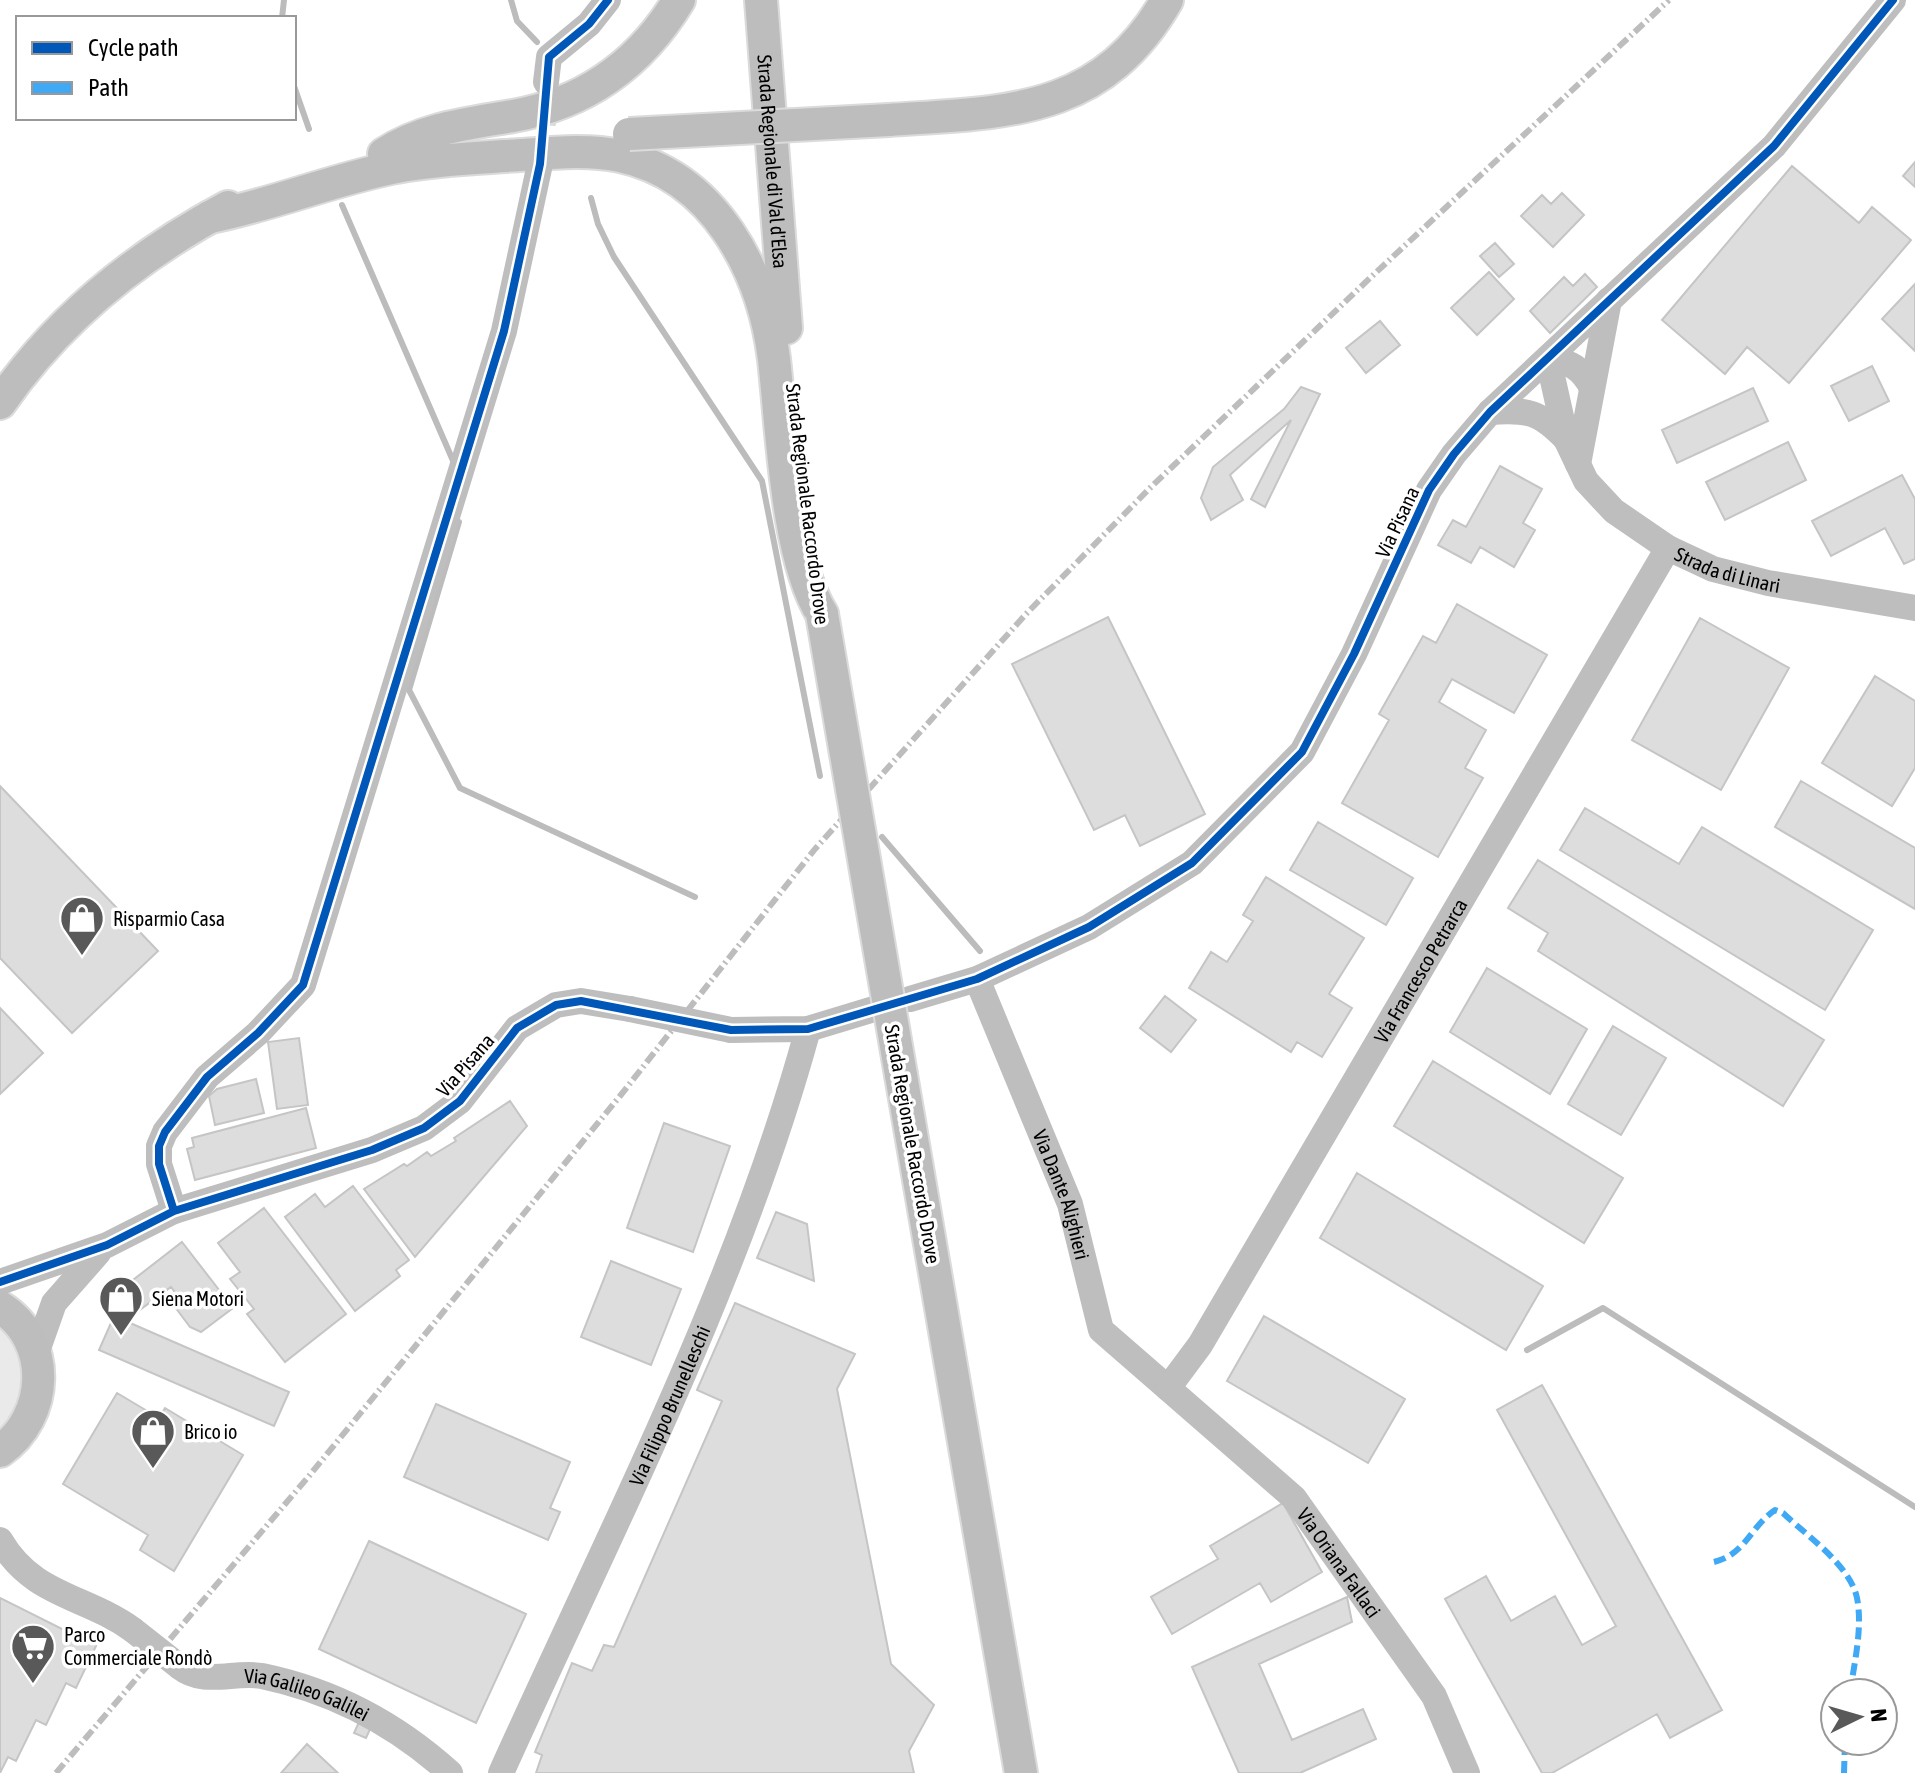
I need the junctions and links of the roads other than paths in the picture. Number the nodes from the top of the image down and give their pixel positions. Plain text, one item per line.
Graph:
1 (608, 0) edge
2 (679, 0) edge
3 (761, 0) edge
4 (776, 0) edge
5 (1167, 0) edge
6 (1893, 0) edge
7 (546, 82) tunnel mouth
8 (384, 154) junction
9 (540, 164) tunnel mouth
10 (210, 217) junction
11 (1609, 300) junction
12 (777, 325) junction
13 (1548, 358) junction
14 (1592, 388) junction
15 (0, 403) edge
16 (1490, 412) junction
17 (1566, 439) junction
18 (1578, 464) junction
19 (1668, 548) junction
20 (1915, 608) edge
21 (977, 979) junction
22 (910, 999) dead end
23 (874, 1009) dead end
24 (808, 1029) junction
25 (174, 1211) junction
26 (107, 1245) junction
27 (0, 1282) edge
28 (0, 1307) edge
29 (36, 1354) junction
30 (1168, 1388) junction
31 (3, 1455) edge
32 (0, 1540) edge
33 (450, 1773) edge
34 (501, 1773) edge
35 (1021, 1773) edge
36 (1467, 1773) edge

1 - 7 street
2 - 8 main road
3 - 12 main road, Strada Regionale di Val d'Elsa
4 - 12 main road
5 - 8 main road, bridge
6 - 11 street, Via Pisana
8 - 10 main road
9 - 25 street
10 - 12 main road
10 - 15 main road
11 - 13 street, Via Pisana
11 - 14 street
12 - 35 main road, Strada Regionale Raccordo Drove, bridge
13 - 14 street
13 - 16 street, Via Pisana
13 - 17 street, Strada di Linari
14 - 18 street
16 - 17 street, Strada di Linari
16 - 21 street, Via Pisana
17 - 18 street, Strada di Linari
18 - 19 street, Strada di Linari
19 - 20 street, Strada di Linari
19 - 30 street, Via Francesco Petrarca
21 - 22 street, Via Pisana
21 - 30 street, Via Dante Alighieri
23 - 24 street, Via Pisana
24 - 25 street, Via Pisana, bridge
24 - 34 street, Via Filippo Brunelleschi
25 - 26 street, Via Pisana
26 - 27 street, Via Pisana
26 - 29 street, Via Pisana
28 - 29 main road
29 - 31 main road, Via Pisana
30 - 36 street, Via Oriana Fallaci
32 - 33 street, Via Galileo Galilei, bridge

